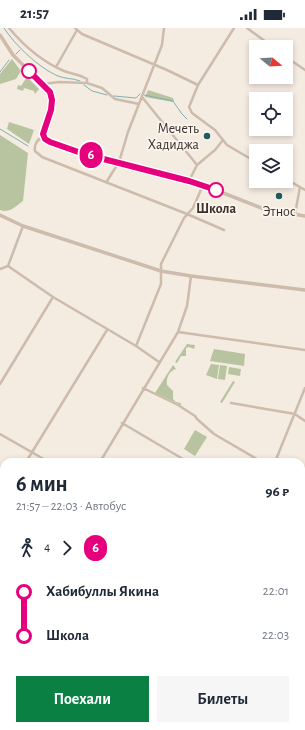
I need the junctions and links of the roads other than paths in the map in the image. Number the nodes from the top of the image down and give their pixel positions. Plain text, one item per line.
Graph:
1 (9, 28) edge
2 (164, 28) edge
3 (234, 28) edge
4 (247, 28) edge
5 (76, 29) edge
6 (0, 35) edge
7 (263, 40) edge
8 (293, 62) edge
9 (154, 65) junction
10 (56, 67) junction
11 (305, 70) edge
12 (87, 83) junction
13 (42, 84) junction
14 (198, 85) junction
15 (142, 97) junction
16 (139, 104) junction
17 (43, 137) junction
18 (223, 140) junction
19 (249, 158) edge
20 (119, 162) junction
21 (197, 165) junction
22 (107, 181) junction
23 (189, 181) junction
24 (293, 184) edge
25 (203, 185) junction
26 (300, 188) junction
27 (305, 190) edge
28 (187, 214) junction
29 (295, 214) junction
30 (0, 215) edge
31 (305, 216) edge
32 (23, 226) junction
33 (224, 230) dead end
34 (8, 266) junction
35 (0, 269) edge
36 (161, 271) junction
37 (191, 276) junction
38 (305, 290) edge
39 (53, 297) junction
40 (107, 330) junction
41 (178, 332) junction
42 (136, 346) junction
43 (305, 350) edge
44 (159, 362) junction
45 (0, 384) edge
46 (143, 388) junction
47 (305, 388) edge
48 (230, 403) dead end
49 (295, 414) junction
50 (305, 421) edge
51 (122, 423) junction
52 (0, 434) edge
53 (32, 452) junction
54 (28, 458) edge
55 (42, 458) edge
56 (102, 458) edge
57 (181, 458) edge
58 (255, 458) edge
59 (277, 458) edge

1 - 10 street
2 - 9 street
3 - 14 street
4 - 7 street
5 - 9 street
5 - 10 street
6 - 13 street
8 - 11 street
9 - 14 street
9 - 15 street
10 - 12 street
12 - 13 street
12 - 16 street
13 - 17 street
14 - 18 street
15 - 16 street
15 - 21 street
16 - 20 street
17 - 20 street
17 - 22 street
18 - 19 street
18 - 21 street
20 - 22 street
20 - 23 street
21 - 23 street
22 - 28 street
23 - 25 street
24 - 26 street
25 - 28 street
25 - 29 street
26 - 27 street
26 - 29 street
28 - 33 street
28 - 36 street
29 - 31 street
30 - 32 street
32 - 34 street
32 - 36 street
34 - 35 street
34 - 39 street
36 - 37 street
36 - 42 street
37 - 38 street
37 - 41 street
39 - 40 street
39 - 45 street
40 - 42 street
40 - 53 street
41 - 43 street
41 - 44 street
42 - 44 street
44 - 46 street
46 - 51 street
46 - 58 street
47 - 49 street
48 - 49 street
49 - 50 street
49 - 59 street
51 - 56 street
51 - 57 street
52 - 53 street
53 - 54 street
53 - 55 street

